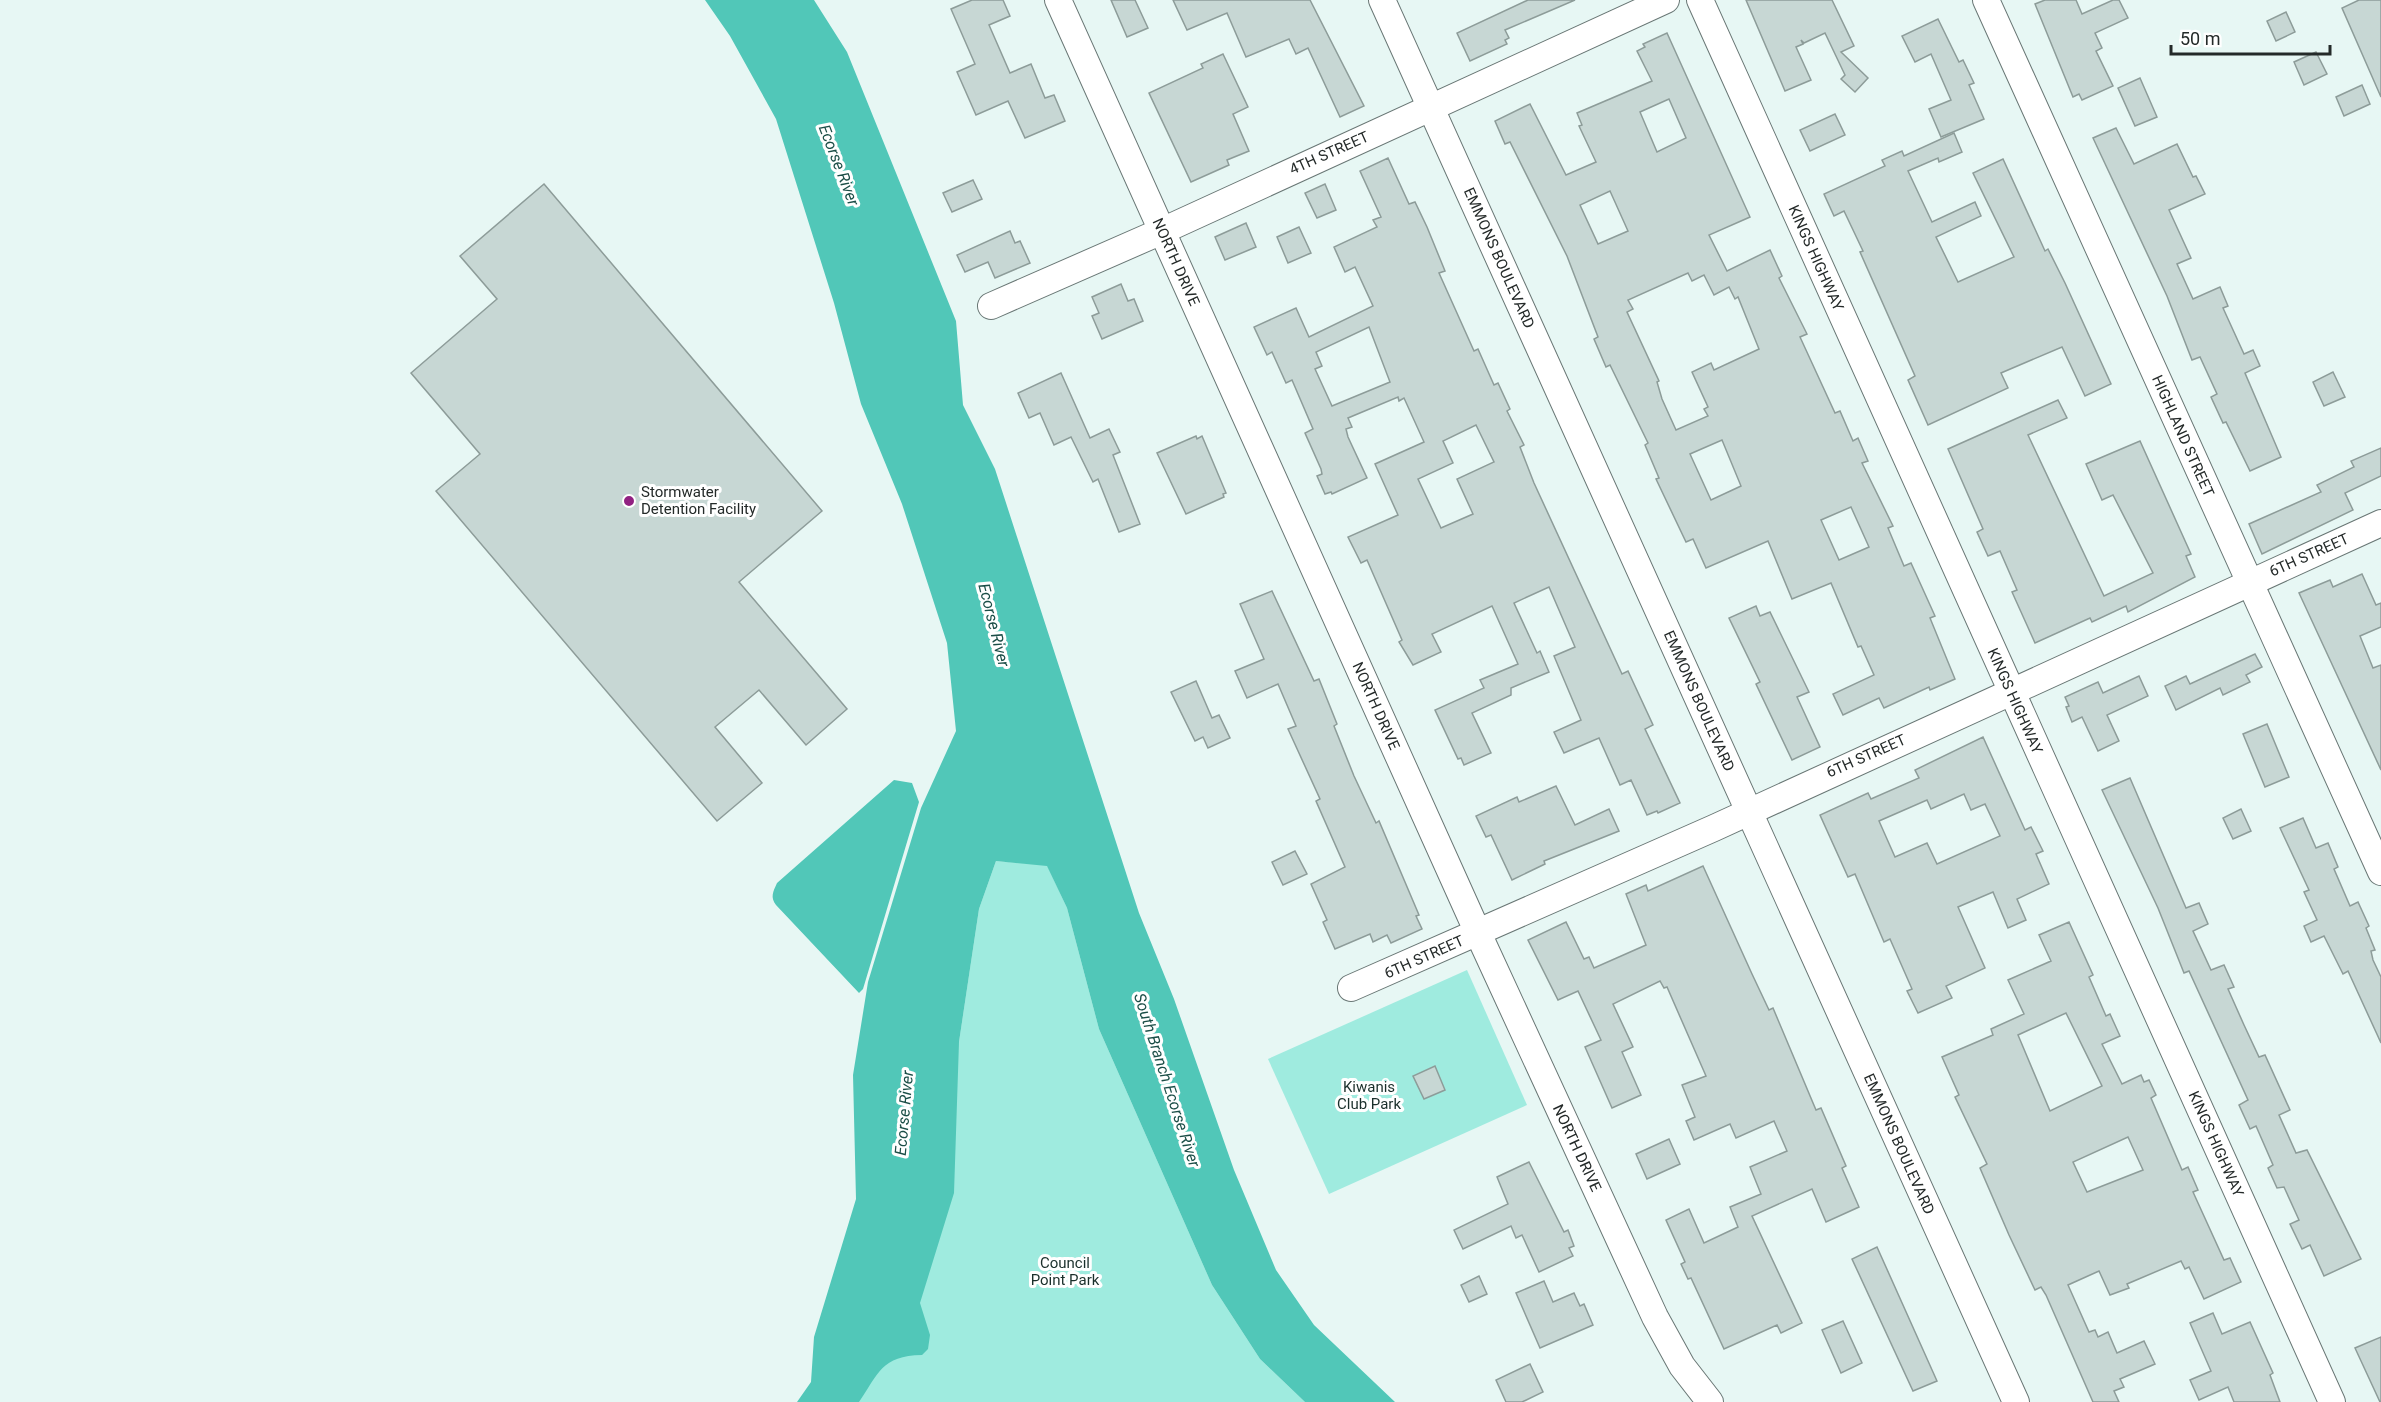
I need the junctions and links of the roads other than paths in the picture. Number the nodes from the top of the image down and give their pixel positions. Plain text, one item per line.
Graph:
1 (1058, 0) edge
2 (1382, 0) edge
3 (1666, 0) edge
4 (1700, 0) edge
5 (1986, 0) edge
6 (1430, 106) junction
7 (1162, 231) junction
8 (991, 306) dead end
9 (2381, 523) edge
10 (2248, 583) junction
11 (2011, 691) junction
12 (1748, 811) junction
13 (2381, 872) edge
14 (1478, 933) junction
15 (1351, 988) dead end
16 (1710, 1402) edge
17 (2016, 1402) edge
18 (2332, 1402) edge

1 - 7 street, NORTH DRIVE
2 - 6 street, EMMONS BOULEVARD
3 - 6 street, 4TH STREET
4 - 11 street, KINGS HIGHWAY
5 - 10 street, HIGHLAND STREET
6 - 7 street, 4TH STREET
6 - 12 street, EMMONS BOULEVARD
7 - 8 street, 4TH STREET
7 - 14 street, NORTH DRIVE
9 - 10 street, 6TH STREET
10 - 11 street, 6TH STREET
10 - 13 street, HIGHLAND STREET
11 - 12 street, 6TH STREET
11 - 18 street, KINGS HIGHWAY
12 - 14 street, 6TH STREET
12 - 17 street, EMMONS BOULEVARD
14 - 15 street, 6TH STREET
14 - 16 street, NORTH DRIVE

